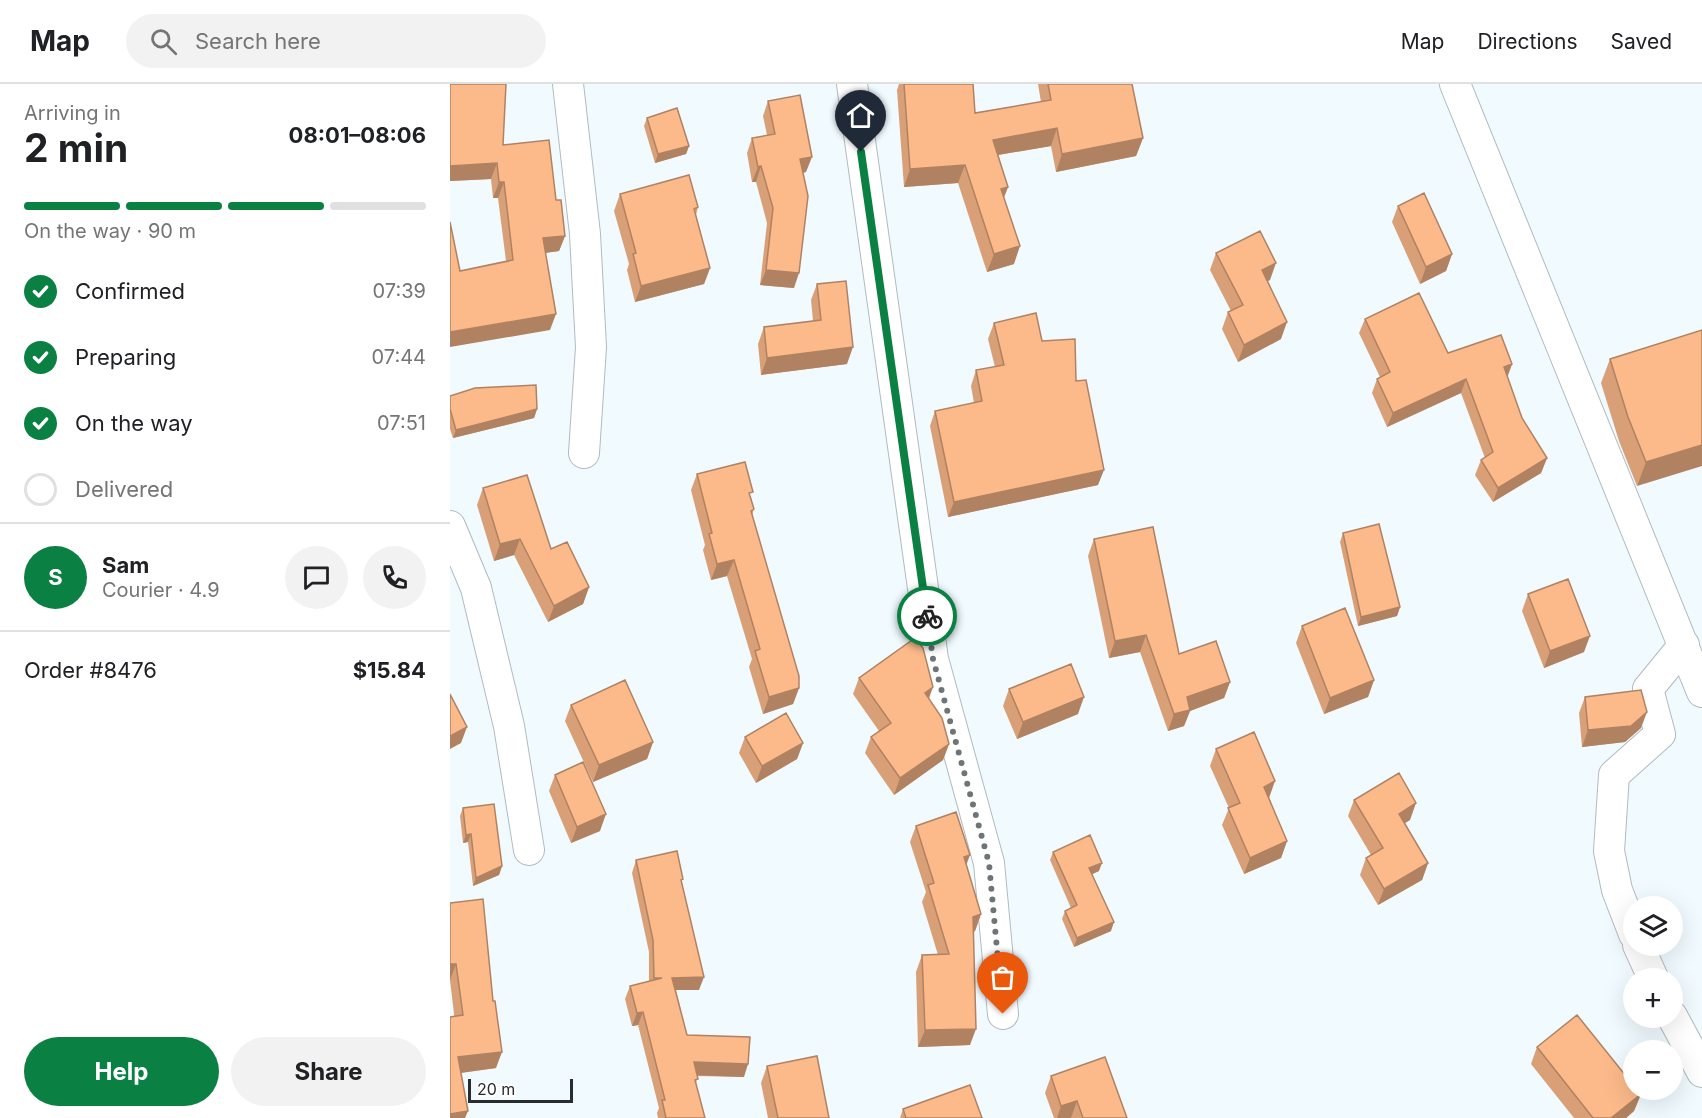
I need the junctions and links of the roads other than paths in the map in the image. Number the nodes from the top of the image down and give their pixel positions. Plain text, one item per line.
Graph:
1 (568, 84) edge
2 (852, 84) edge
3 (1455, 84) edge
4 (584, 453) dead end
5 (450, 526) edge
6 (1684, 645) junction
7 (1702, 692) edge
8 (529, 850) dead end
9 (1623, 906) edge
10 (1003, 1014) dead end
11 (1678, 1028) edge
12 (1702, 1072) edge

1 - 4 street
2 - 10 street
3 - 6 street
5 - 8 street
6 - 7 street
6 - 9 street
11 - 12 street

